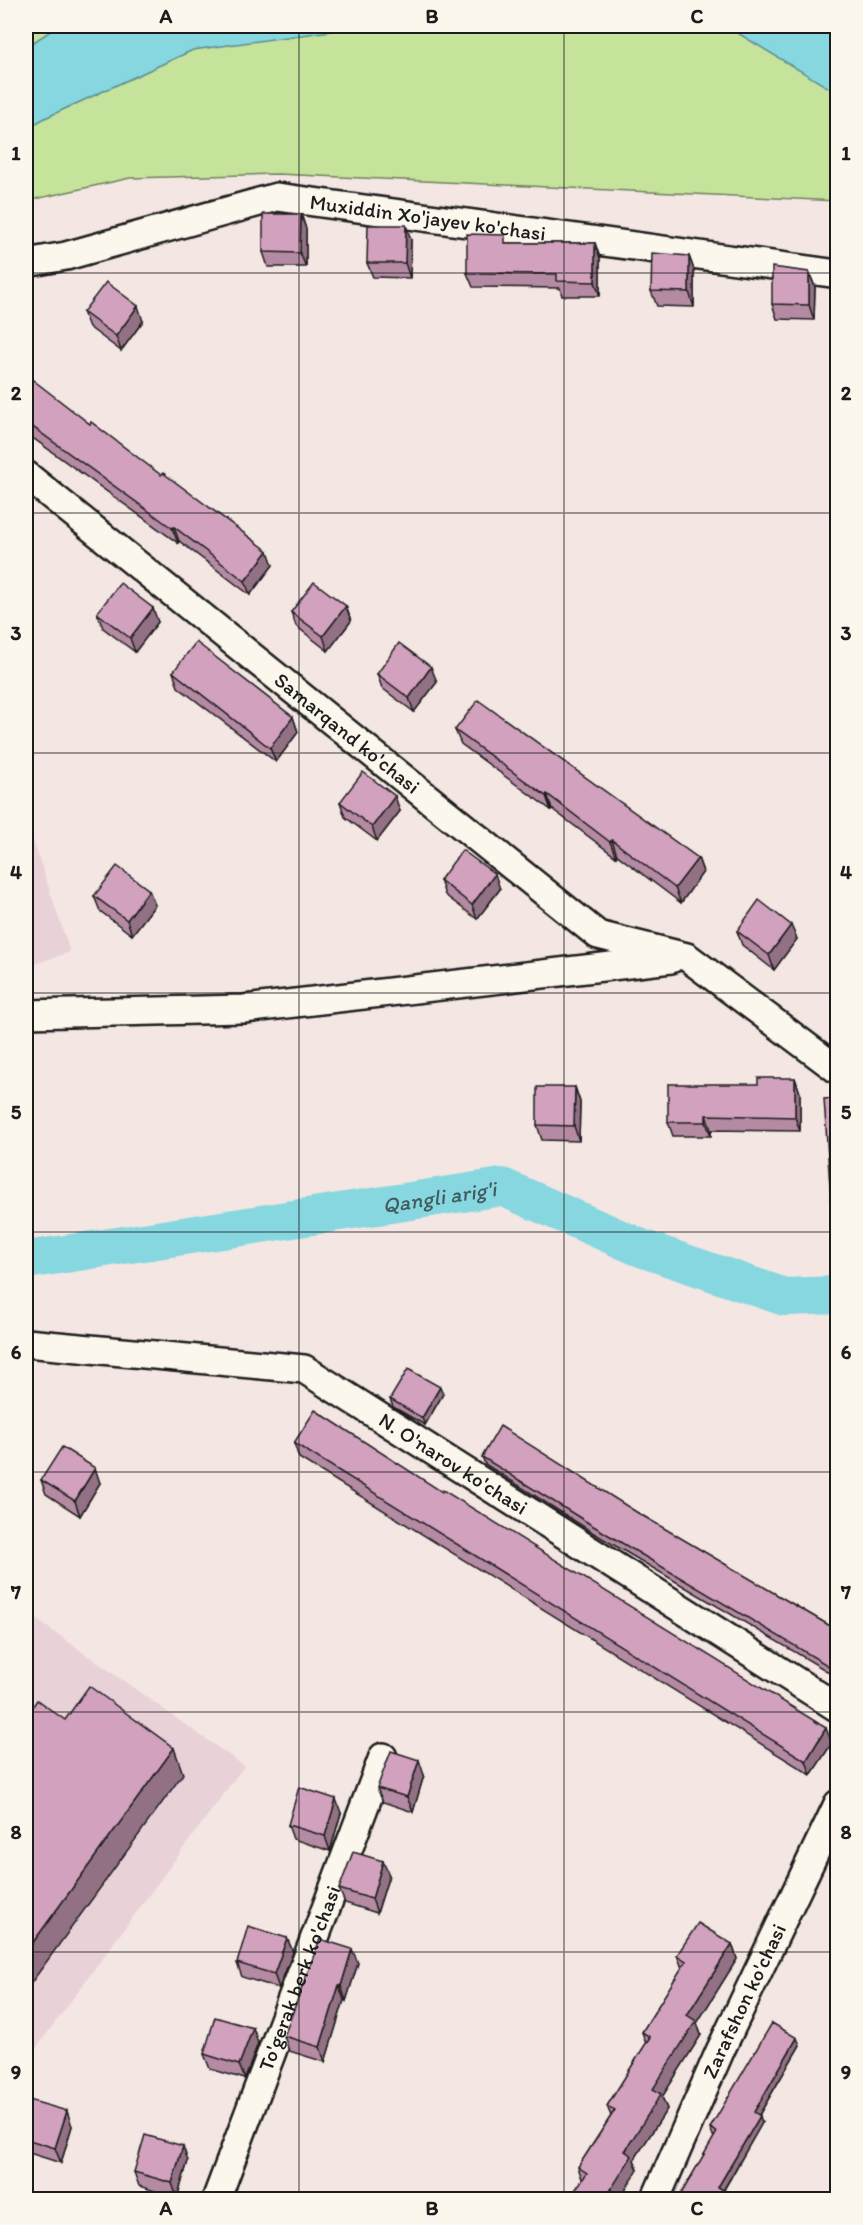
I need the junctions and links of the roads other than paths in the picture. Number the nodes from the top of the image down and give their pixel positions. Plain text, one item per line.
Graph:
1 (26, 263) edge
2 (837, 274) edge
3 (26, 475) edge
4 (687, 957) junction
5 (26, 1014) edge
6 (837, 1070) edge
7 (26, 1343) edge
8 (837, 1708) edge
9 (383, 1757) dead end
10 (837, 1804) edge
11 (216, 2199) edge
12 (655, 2199) edge

1 - 2 street, Muxiddin Xo'jayev ko'chasi
3 - 4 street, Samarqand ko'chasi
4 - 5 street
4 - 6 street, Samarqand ko'chasi
7 - 8 street, N. O'narov ko'chasi
9 - 11 street, To'gerak berk ko'chasi
10 - 12 street, Zarafshon ko'chasi

